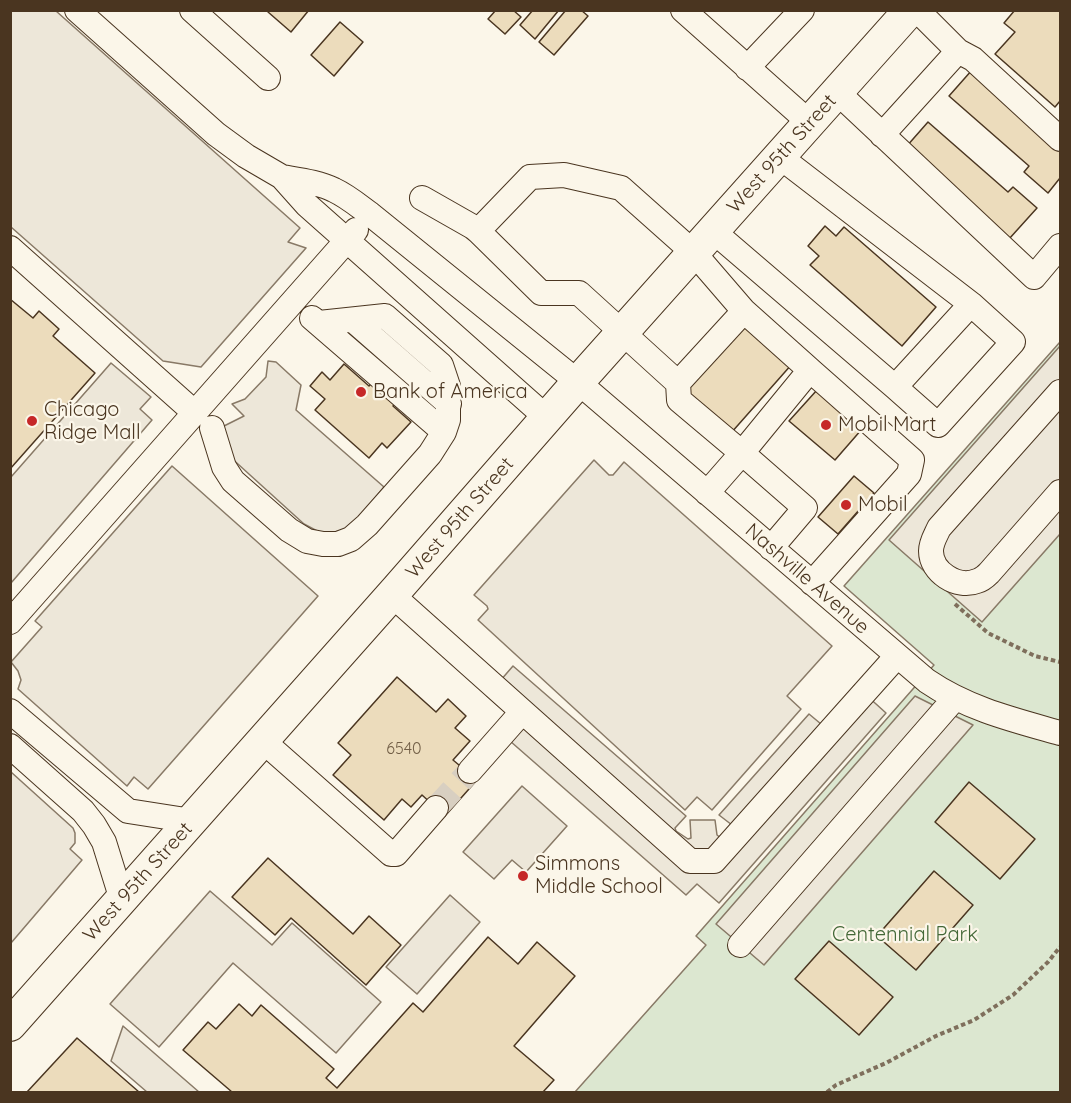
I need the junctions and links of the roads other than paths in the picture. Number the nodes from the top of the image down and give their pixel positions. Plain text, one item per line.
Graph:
1 (77, 10) edge
2 (192, 10) edge
3 (682, 10) edge
4 (802, 10) edge
5 (910, 10) edge
6 (917, 10) edge
7 (958, 51) junction
8 (747, 68) junction
9 (268, 78) dead end
10 (837, 92) junction
11 (810, 123) junction
12 (882, 135) junction
13 (1060, 139) edge
14 (780, 157) junction
15 (282, 177) junction
16 (422, 198) dead end
17 (370, 214) junction
18 (478, 231) junction
19 (347, 241) junction
20 (704, 242) junction
21 (1060, 246) edge
22 (10, 248) edge
23 (294, 302) junction
24 (972, 304) junction
25 (744, 311) junction
26 (344, 321) junction
27 (623, 332) junction
28 (810, 370) junction
29 (578, 382) junction
30 (678, 383) junction
31 (896, 387) junction
32 (1060, 392) edge
33 (447, 410) junction
34 (547, 418) junction
35 (204, 420) junction
36 (742, 453) junction
37 (1060, 492) edge
38 (706, 493) junction
39 (771, 548) junction
40 (812, 583) junction
41 (392, 595) junction
42 (10, 622) edge
43 (897, 656) junction
44 (955, 698) junction
45 (10, 711) edge
46 (522, 712) junction
47 (1060, 732) edge
48 (263, 741) junction
49 (10, 746) edge
50 (470, 771) tunnel mouth
51 (436, 808) tunnel mouth
52 (192, 821) junction
53 (122, 900) junction
54 (740, 945) dead end
55 (10, 1025) edge

1 - 15 street
2 - 9 street
3 - 8 street
4 - 8 street
5 - 10 main road, West 95th Street
6 - 7 street
7 - 12 street
7 - 13 street
8 - 11 street
10 - 11 main road, West 95th Street
10 - 12 street
11 - 14 main road, West 95th Street
12 - 21 street
14 - 20 main road, West 95th Street
14 - 24 street
15 - 17 street, Nashville Avenue
15 - 19 street
16 - 18 street
17 - 19 street
17 - 29 street, Nashville Avenue
18 - 20 street
18 - 27 street
19 - 23 street
19 - 34 street
20 - 25 street
20 - 27 main road, West 95th Street
20 - 31 street
22 - 35 street
23 - 26 street
23 - 35 street
24 - 31 street
24 - 31 street
25 - 28 street
25 - 30 street
26 - 33 street
26 - 33 street
27 - 29 main road, West 95th Street
27 - 30 street
28 - 36 street
28 - 40 street
29 - 34 main road, West 95th Street
29 - 38 street, Nashville Avenue
30 - 36 street
32 - 37 street
33 - 35 street
34 - 41 main road, West 95th Street
35 - 42 street
36 - 38 street
36 - 39 street
38 - 39 street, Nashville Avenue
39 - 40 street, Nashville Avenue
40 - 43 street, Nashville Avenue
41 - 46 street
41 - 48 main road, West 95th Street
43 - 44 street, Nashville Avenue
43 - 46 street
44 - 47 street, Nashville Avenue
44 - 54 street
45 - 52 street
46 - 50 street
48 - 51 street
48 - 52 main road, West 95th Street
49 - 53 street
52 - 53 main road, West 95th Street
53 - 55 main road, West 95th Street

